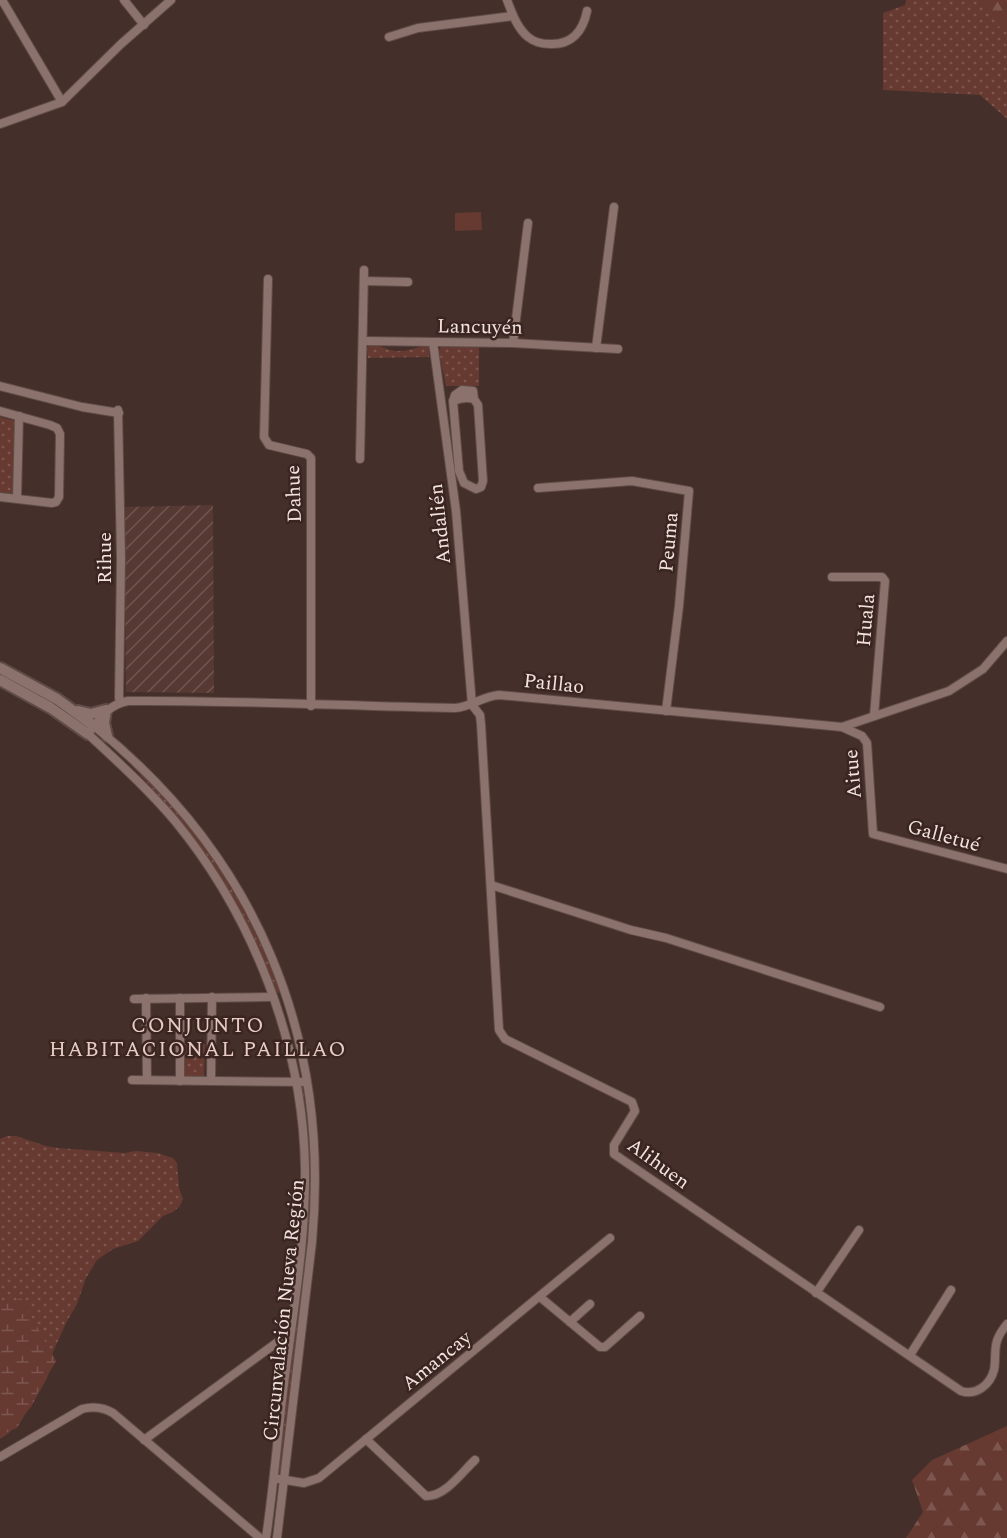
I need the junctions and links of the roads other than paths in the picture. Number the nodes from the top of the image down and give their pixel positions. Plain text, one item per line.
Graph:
1 (2, 0) edge
2 (124, 0) edge
3 (171, 0) edge
4 (507, 0) edge
5 (587, 10) dead end
6 (513, 16) junction
7 (144, 25) junction
8 (389, 37) dead end
9 (62, 102) junction
10 (0, 124) edge
11 (614, 207) dead end
12 (528, 223) dead end
13 (364, 270) dead end
14 (268, 279) dead end
15 (364, 282) junction
16 (408, 282) dead end
17 (363, 341) junction
18 (433, 342) junction
19 (513, 343) junction
20 (596, 348) junction
21 (618, 349) dead end
22 (0, 386) edge
23 (0, 411) edge
24 (19, 416) junction
25 (360, 459) dead end
26 (467, 486) junction
27 (453, 488) junction
28 (538, 488) dead end
29 (0, 497) edge
30 (16, 498) junction
31 (832, 577) dead end
32 (1007, 640) edge
33 (996, 656) junction
34 (1007, 657) edge
35 (0, 668) edge
36 (0, 680) edge
37 (122, 702) junction
38 (472, 705) junction
39 (311, 706) junction
40 (72, 710) junction
41 (106, 710) junction
42 (666, 711) junction
43 (874, 716) junction
44 (842, 727) junction
45 (91, 730) junction
46 (107, 736) junction
47 (873, 834) joint
48 (1007, 869) edge
49 (491, 885) junction
50 (285, 994) junction
51 (271, 997) junction
52 (146, 998) junction
53 (180, 998) junction
54 (212, 998) junction
55 (134, 999) dead end
56 (880, 1007) dead end
57 (132, 1080) dead end
58 (147, 1080) junction
59 (180, 1081) junction
60 (211, 1081) junction
61 (295, 1082) junction
62 (307, 1082) junction
63 (859, 1230) dead end
64 (610, 1238) dead end
65 (951, 1290) dead end
66 (816, 1293) junction
67 (540, 1297) junction
68 (590, 1304) dead end
69 (640, 1316) dead end
70 (570, 1322) junction
71 (1007, 1324) edge
72 (290, 1338) junction
73 (910, 1355) junction
74 (366, 1439) junction
75 (144, 1440) junction
76 (0, 1457) edge
77 (475, 1460) dead end
78 (274, 1479) junction
79 (284, 1480) junction
80 (268, 1526) junction
81 (250, 1529) junction
82 (260, 1538) edge
83 (266, 1538) edge
84 (277, 1538) edge

1 - 9 street
2 - 7 street
3 - 7 street
4 - 6 street
5 - 6 street
6 - 8 street
7 - 9 street
9 - 10 street
11 - 20 street
12 - 19 street
13 - 15 street
14 - 39 street, Dahue
15 - 16 street
15 - 17 street
17 - 18 street, Lancuyén
17 - 25 street
18 - 19 street, Lancuyén
18 - 27 street, Andalién
19 - 20 street, Lancuyén
20 - 21 street, Lancuyén
22 - 37 street, Rihue
23 - 24 street
24 - 30 street
24 - 30 street
26 - 26 street
26 - 27 street
27 - 38 street, Andalién
28 - 42 street, Peuma
29 - 30 street
31 - 43 street, Huala
32 - 33 street, Paillao
33 - 34 street
33 - 43 street, Paillao
35 - 40 street, Circunvalación Nueva Región
36 - 45 street, Circunvalación Nueva Región
37 - 39 street, Paillao
37 - 41 street, Paillao
38 - 39 street, Paillao
38 - 42 street, Paillao
38 - 49 street, Alihuen
40 - 41 street
40 - 45 street, Circunvalación Nueva Región
41 - 45 street, Paillao
41 - 46 street
42 - 44 street, Paillao
43 - 44 street, Paillao
44 - 47 street, Aitue
45 - 46 street, Circunvalación Nueva Región
45 - 51 street, Circunvalación Nueva Región
46 - 50 street, Circunvalación Nueva Región
47 - 48 street, Galletué
49 - 56 street
49 - 66 street, Alihuen
50 - 51 street
50 - 62 street, Circunvalación Nueva Región
51 - 54 street
51 - 61 street, Circunvalación Nueva Región
52 - 53 street
52 - 55 street
52 - 58 street
53 - 54 street
53 - 59 street
54 - 60 street
57 - 58 street
58 - 59 street
59 - 60 street
60 - 61 street
61 - 62 street
61 - 72 street, Circunvalación Nueva Región
62 - 79 street, Circunvalación Nueva Región
63 - 66 street
64 - 67 street, Amancay
65 - 73 street
66 - 73 street, Alihuen
67 - 70 street
67 - 74 street, Amancay
68 - 70 street
69 - 70 street
71 - 73 street, Alihuen
72 - 75 street
72 - 78 street, Circunvalación Nueva Región
74 - 77 street
74 - 79 street, Amancay
75 - 76 street
75 - 81 street
78 - 79 street, Amancay
78 - 80 street, Circunvalación Nueva Región
79 - 84 street, Circunvalación Nueva Región
80 - 81 street
80 - 83 street, Circunvalación Nueva Región
81 - 82 street

